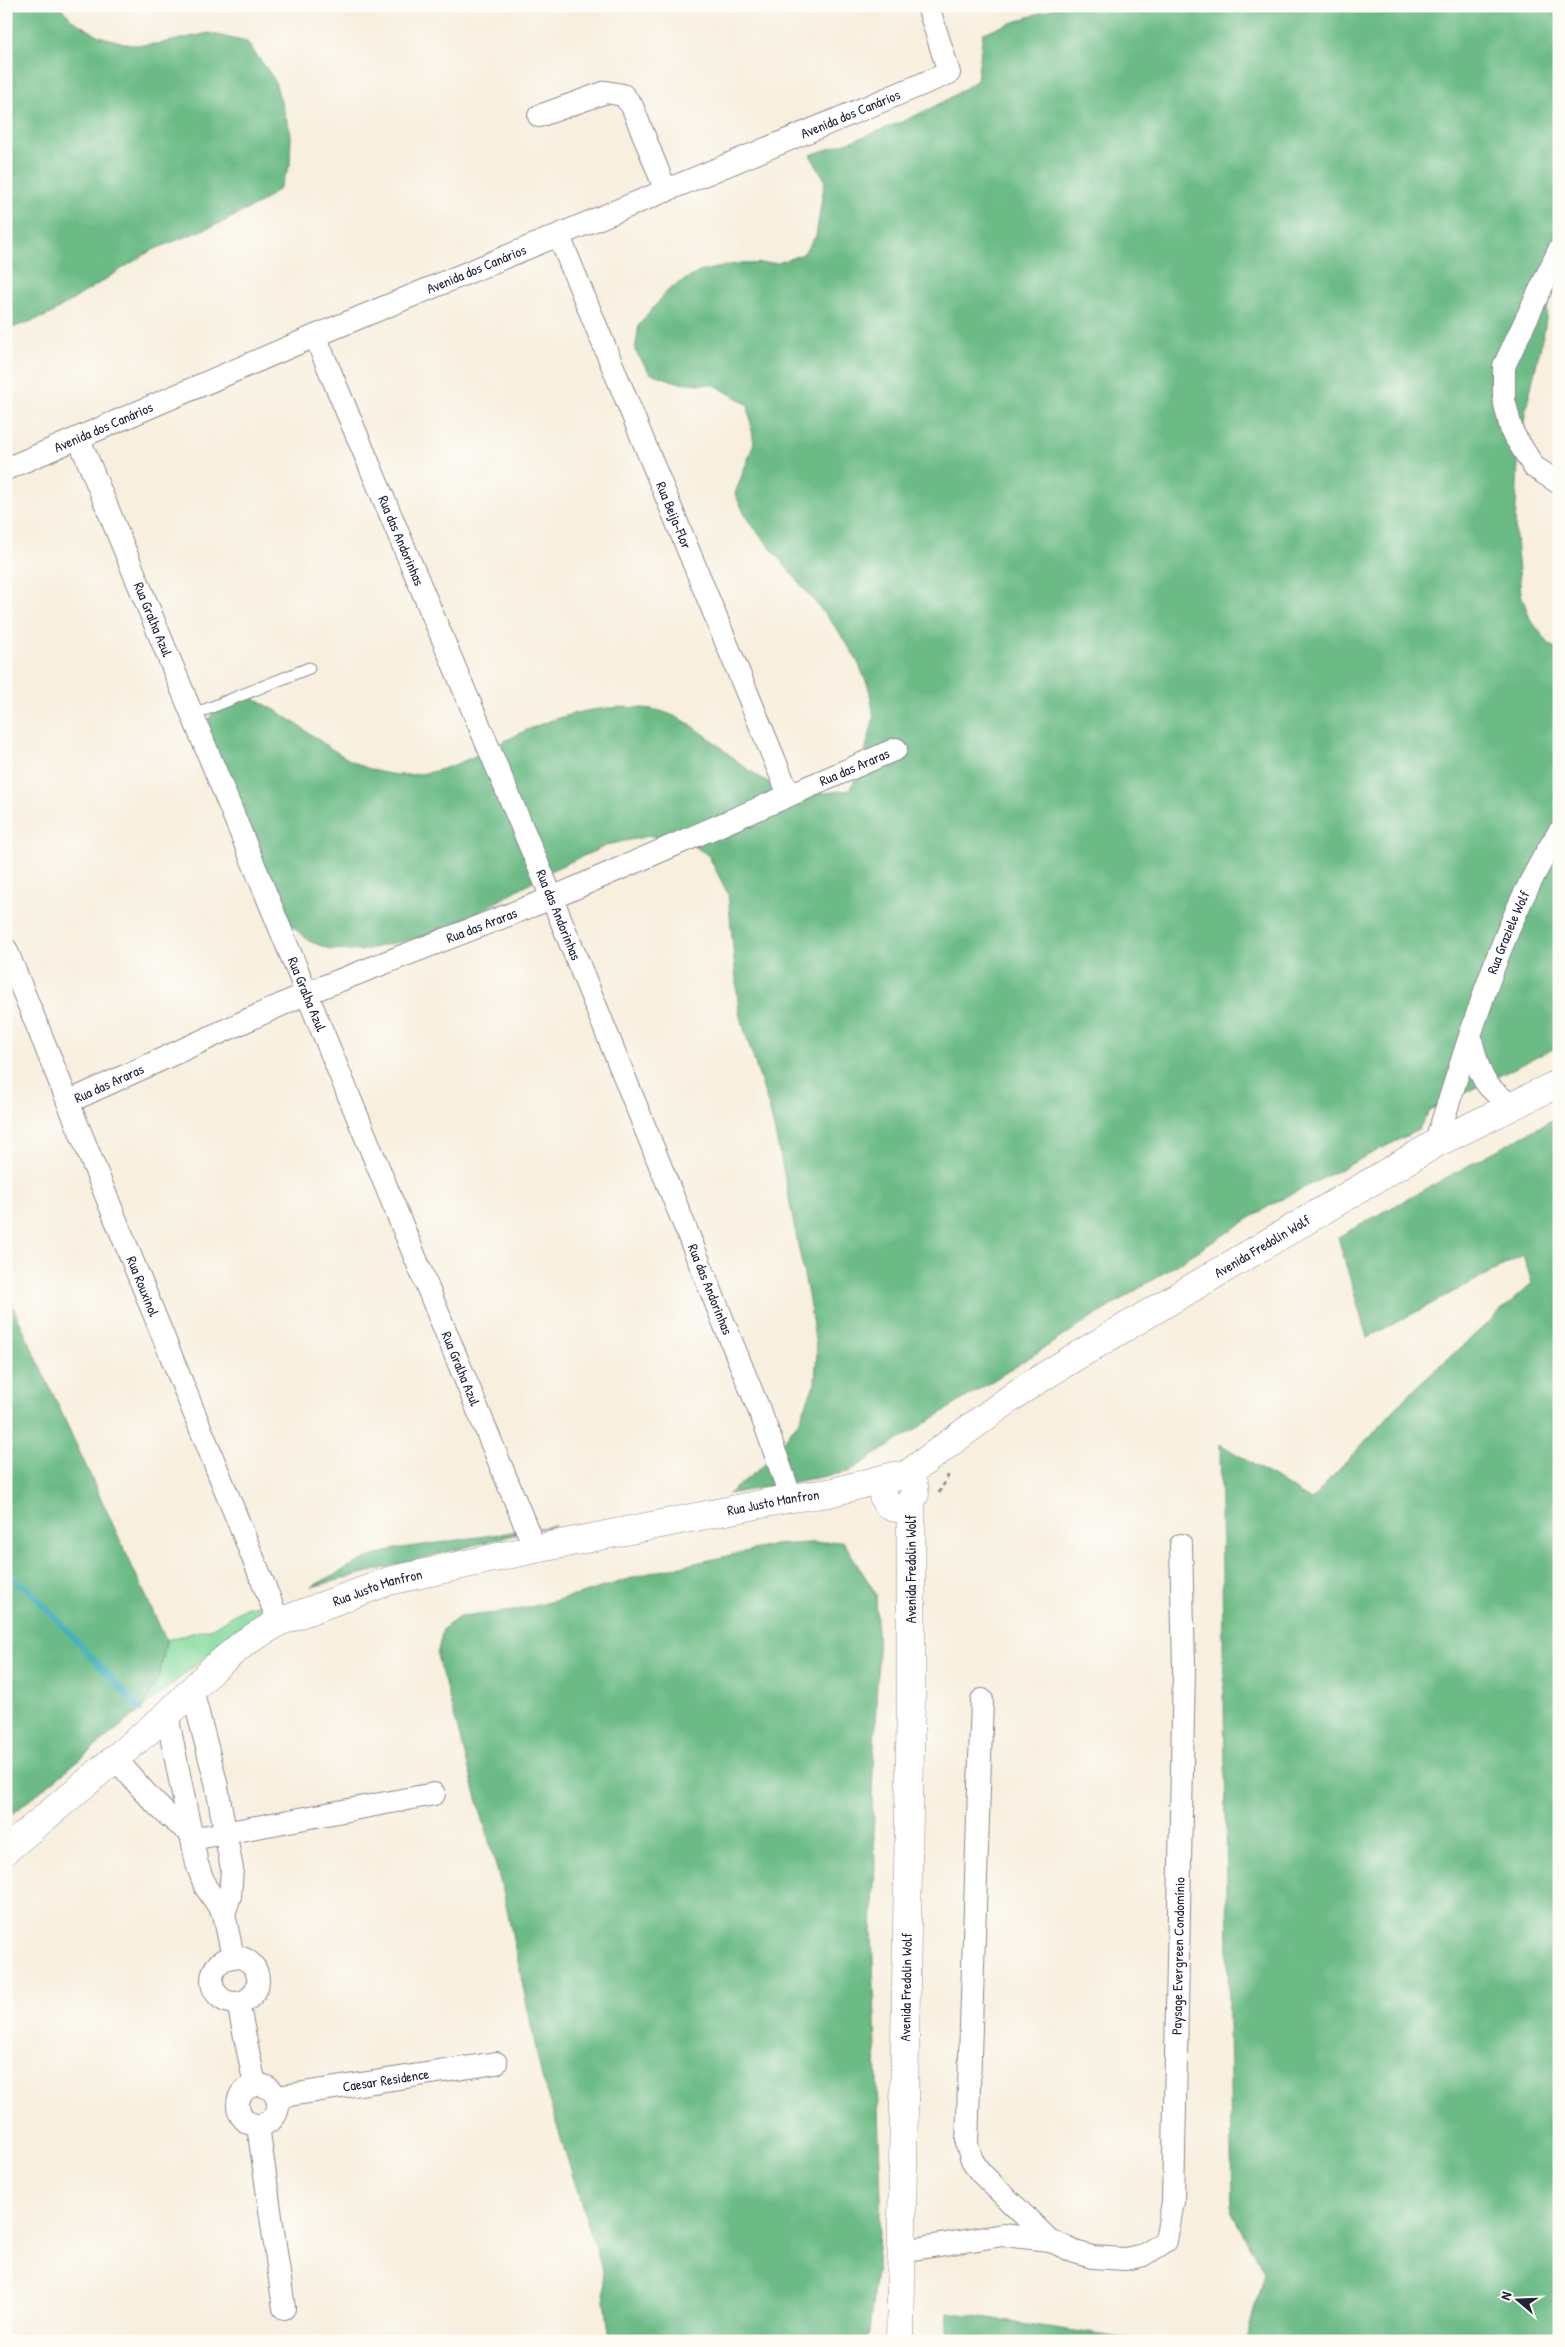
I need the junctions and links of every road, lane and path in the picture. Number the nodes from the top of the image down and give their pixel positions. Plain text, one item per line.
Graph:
1 (928, 6) edge
2 (539, 116) dead end
3 (666, 191) junction
4 (559, 236) junction
5 (1559, 250) edge
6 (315, 336) junction
7 (79, 438) junction
8 (6, 469) edge
9 (1559, 483) edge
10 (309, 668) dead end
11 (192, 715) junction
12 (896, 750) dead end
13 (789, 796) junction
14 (1559, 832) edge
15 (552, 898) junction
16 (6, 949) edge
17 (307, 993) junction
18 (1470, 1039) junction
19 (1559, 1083) edge
20 (68, 1102) junction
21 (1512, 1105) junction
22 (1435, 1144) junction
23 (952, 1470) dead end
24 (905, 1495) junction
25 (791, 1498) junction
26 (1181, 1545) dead end
27 (535, 1549) junction
28 (279, 1622) junction
29 (192, 1690) junction
30 (982, 1700) dead end
31 (167, 1715) junction
32 (115, 1758) junction
33 (434, 1794) dead end
34 (226, 1832) junction
35 (191, 1836) junction
36 (6, 1850) edge
37 (224, 1914) junction
38 (233, 1957) junction
39 (238, 2003) junction
40 (496, 2063) dead end
41 (255, 2084) junction
42 (276, 2097) junction
43 (258, 2126) junction
44 (1049, 2240) junction
45 (902, 2251) junction
46 (284, 2308) dead end
47 (900, 2341) edge

1 - 3 street, Avenida dos Canários
2 - 3 street
3 - 4 street, Avenida dos Canários
4 - 6 street, Avenida dos Canários
4 - 13 street, Rua Beija-Flor
5 - 9 street
6 - 7 street, Avenida dos Canários
6 - 15 street, Rua das Andorinhas
7 - 8 street, Avenida dos Canários
7 - 11 street, Rua Gralha Azul
10 - 11 lane
11 - 17 street, Rua Gralha Azul
12 - 13 street, Rua das Araras
13 - 15 street, Rua das Araras
14 - 18 street, Rua Graziele Wolf
15 - 17 street, Rua das Araras
15 - 25 street, Rua das Andorinhas
16 - 20 street, Rua Rouxinol
17 - 20 street, Rua das Araras
17 - 27 street, Rua Gralha Azul
18 - 21 street
18 - 22 street, Rua Graziele Wolf
19 - 21 main road, Avenida Fredolin Wolf
20 - 28 street, Rua Rouxinol
21 - 22 main road, Avenida Fredolin Wolf
22 - 24 main road, Avenida Fredolin Wolf
23 - 24 path
24 - 25 main road, Rua Justo Manfron
24 - 45 main road, Avenida Fredolin Wolf
25 - 27 main road, Rua Justo Manfron
26 - 44 street, Paysage Evergreen Condomínio
27 - 28 main road, Rua Justo Manfron
28 - 29 main road, Rua Justo Manfron
29 - 31 main road, Rua Justo Manfron
29 - 34 street
30 - 44 street, Paysage Evergreen Condomínio
31 - 32 main road, Rua Justo Manfron
31 - 35 street
32 - 35 street
32 - 36 main road, Rua Justo Manfron
33 - 34 street
34 - 35 street
34 - 37 street
35 - 37 street
37 - 38 street
38 - 39 street
38 - 39 street
39 - 41 street
40 - 42 street, Caesar Residence
41 - 42 street
41 - 43 street
42 - 43 street
43 - 46 street
44 - 45 street, Paysage Evergreen Condomínio
45 - 47 main road, Avenida Fredolin Wolf

